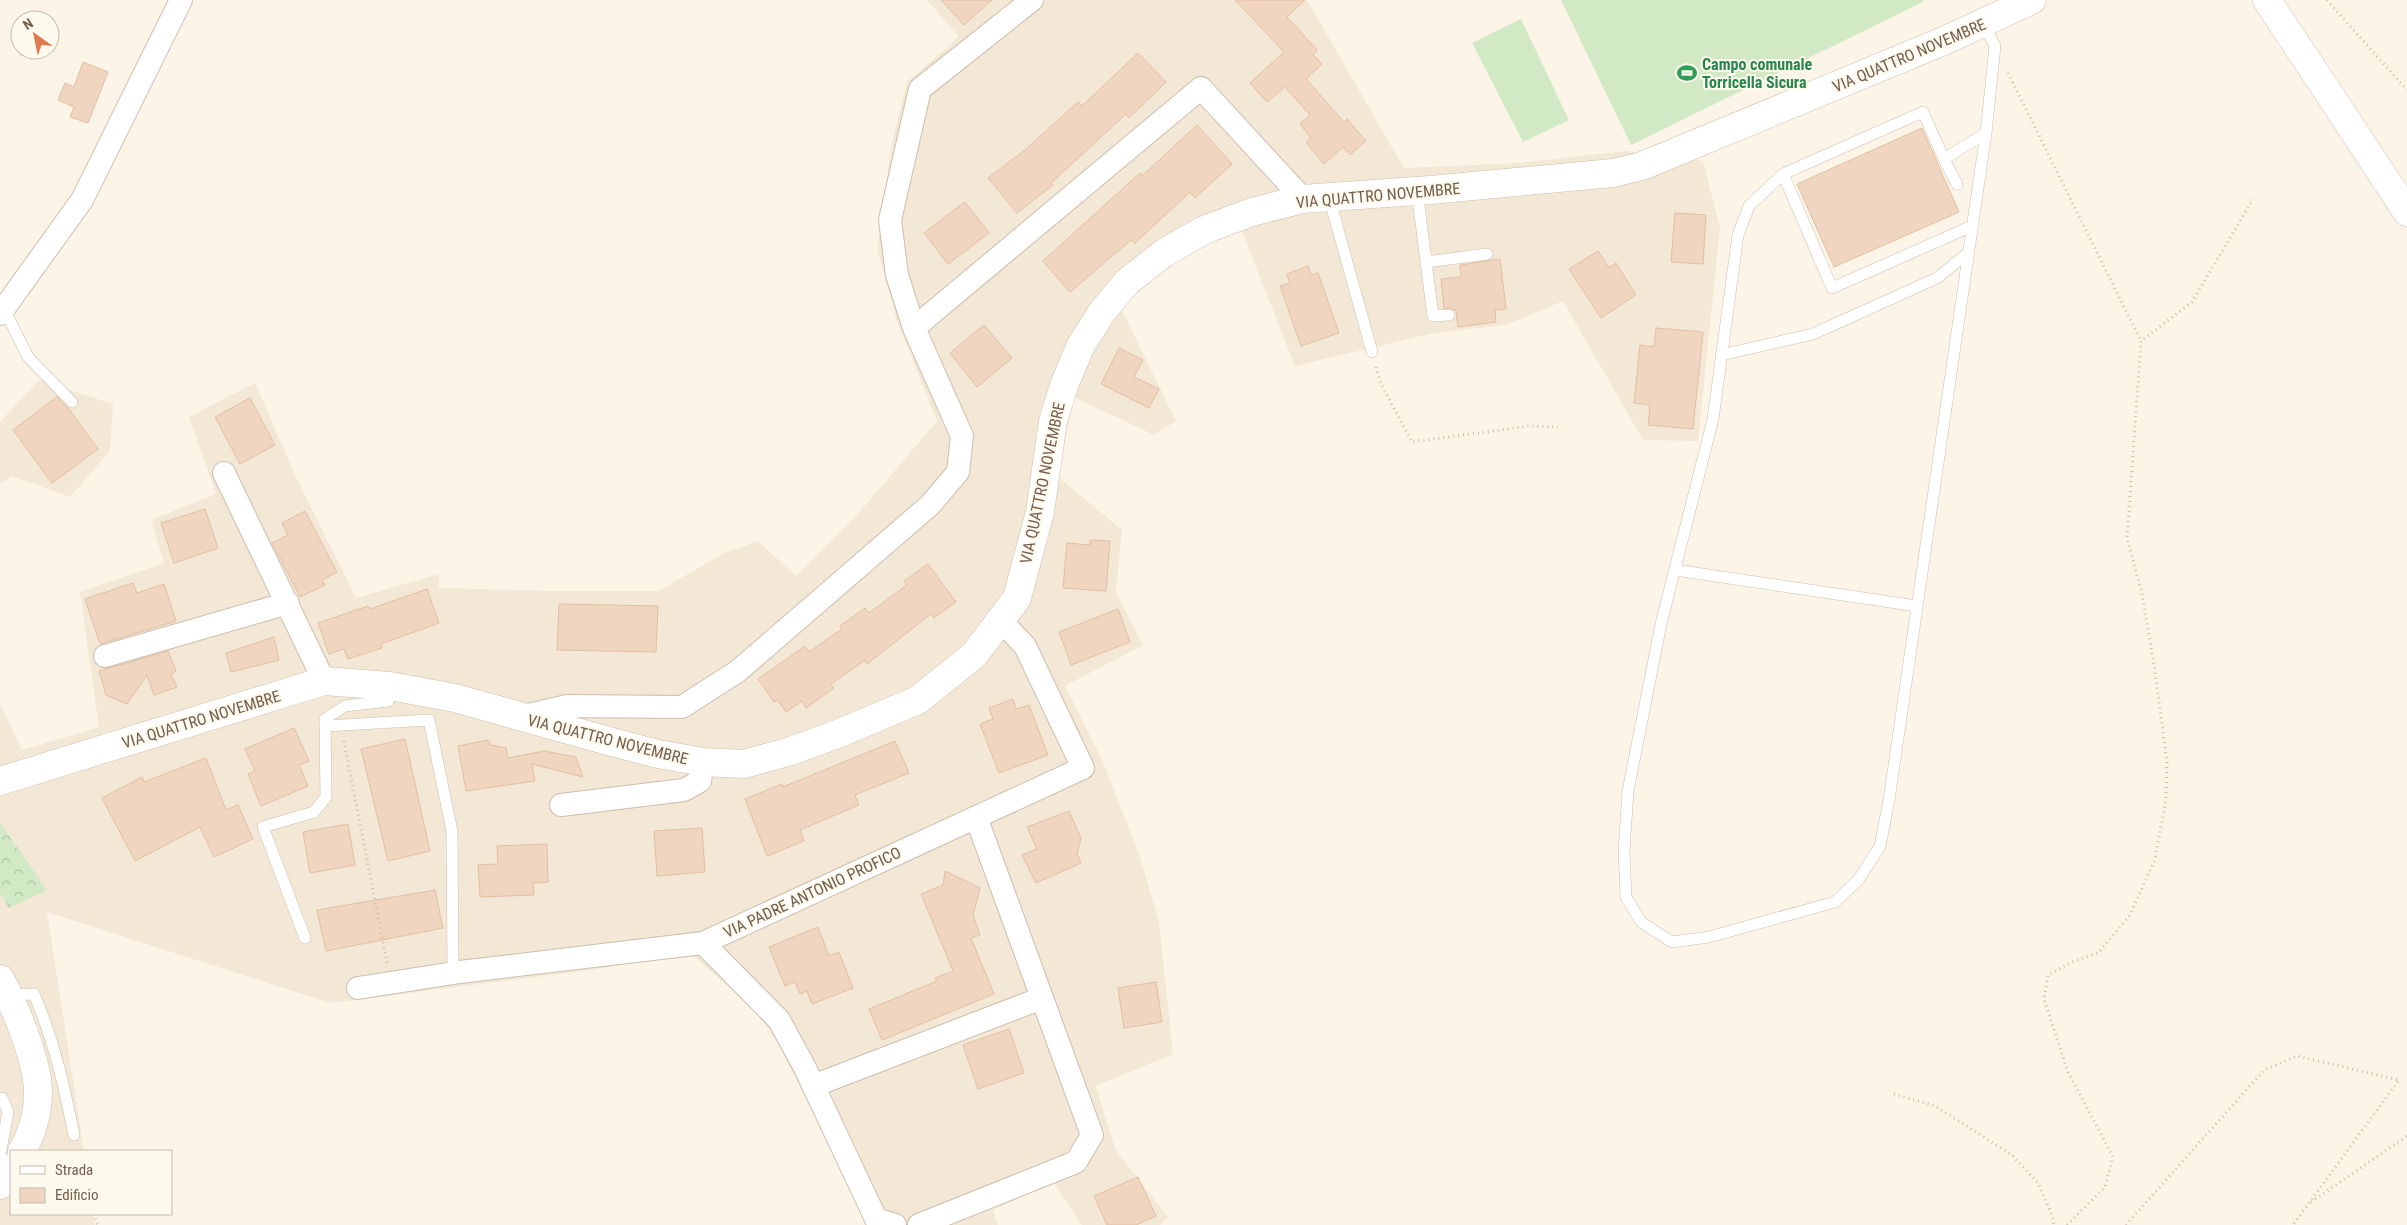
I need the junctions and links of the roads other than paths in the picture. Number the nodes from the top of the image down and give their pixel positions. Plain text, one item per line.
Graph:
1 (182, 0) edge
2 (1032, 0) edge
3 (2032, 0) edge
4 (2267, 0) edge
5 (1989, 34) junction
6 (1986, 133) junction
7 (1944, 159) junction
8 (1783, 174) junction
9 (1956, 184) dead end
10 (1416, 192) junction
11 (1316, 198) junction
12 (2407, 212) edge
13 (1972, 226) junction
14 (1968, 253) junction
15 (1487, 254) dead end
16 (1426, 262) junction
17 (2, 312) edge
18 (1449, 315) dead end
19 (914, 328) junction
20 (1372, 352) road end
21 (1721, 355) junction
22 (72, 402) dead end
23 (224, 473) dead end
24 (1675, 570) junction
25 (288, 603) junction
26 (1917, 606) junction
27 (1000, 620) junction
28 (105, 656) dead end
29 (324, 680) junction
30 (390, 686) junction
31 (519, 717) junction
32 (325, 726) junction
33 (703, 762) junction
34 (0, 781) edge
35 (561, 805) dead end
36 (976, 817) junction
37 (305, 938) dead end
38 (703, 943) junction
39 (453, 972) junction
40 (4, 987) edge
41 (358, 988) dead end
42 (1042, 998) junction
43 (813, 1086) junction
44 (2, 1098) dead end
45 (74, 1135) dead end
46 (22, 1150) edge
47 (0, 1155) edge
48 (10, 1169) edge
49 (0, 1184) edge
50 (895, 1225) edge
51 (919, 1225) edge

1 - 17 street
2 - 19 street
3 - 5 main road, VIA QUATTRO NOVEMBRE
4 - 12 main road
5 - 6 lane
5 - 10 main road, VIA QUATTRO NOVEMBRE
6 - 7 lane
6 - 13 lane
7 - 8 lane
7 - 9 lane
8 - 13 lane
8 - 21 lane
10 - 11 main road, VIA QUATTRO NOVEMBRE
10 - 16 lane
11 - 19 street
11 - 20 lane
11 - 27 main road, VIA QUATTRO NOVEMBRE
13 - 14 lane
14 - 21 lane
14 - 26 lane
15 - 16 lane
16 - 18 lane
17 - 22 lane
19 - 31 street
21 - 24 lane
23 - 25 street
24 - 26 lane
24 - 26 lane
25 - 28 street
25 - 29 street
27 - 33 main road, VIA QUATTRO NOVEMBRE
27 - 36 street, VIA PADRE ANTONIO PROFICO
29 - 30 main road, VIA QUATTRO NOVEMBRE
29 - 34 main road, VIA QUATTRO NOVEMBRE
30 - 31 main road, VIA QUATTRO NOVEMBRE
30 - 32 lane
31 - 33 main road, VIA QUATTRO NOVEMBRE
32 - 37 lane
32 - 39 lane
33 - 35 street
36 - 38 street, VIA PADRE ANTONIO PROFICO
36 - 42 street
38 - 39 street, VIA PADRE ANTONIO PROFICO
38 - 43 street
39 - 41 street, VIA PADRE ANTONIO PROFICO
40 - 45 lane
40 - 46 main road
42 - 43 street
42 - 51 street
43 - 50 street
44 - 47 lane
48 - 49 main road

